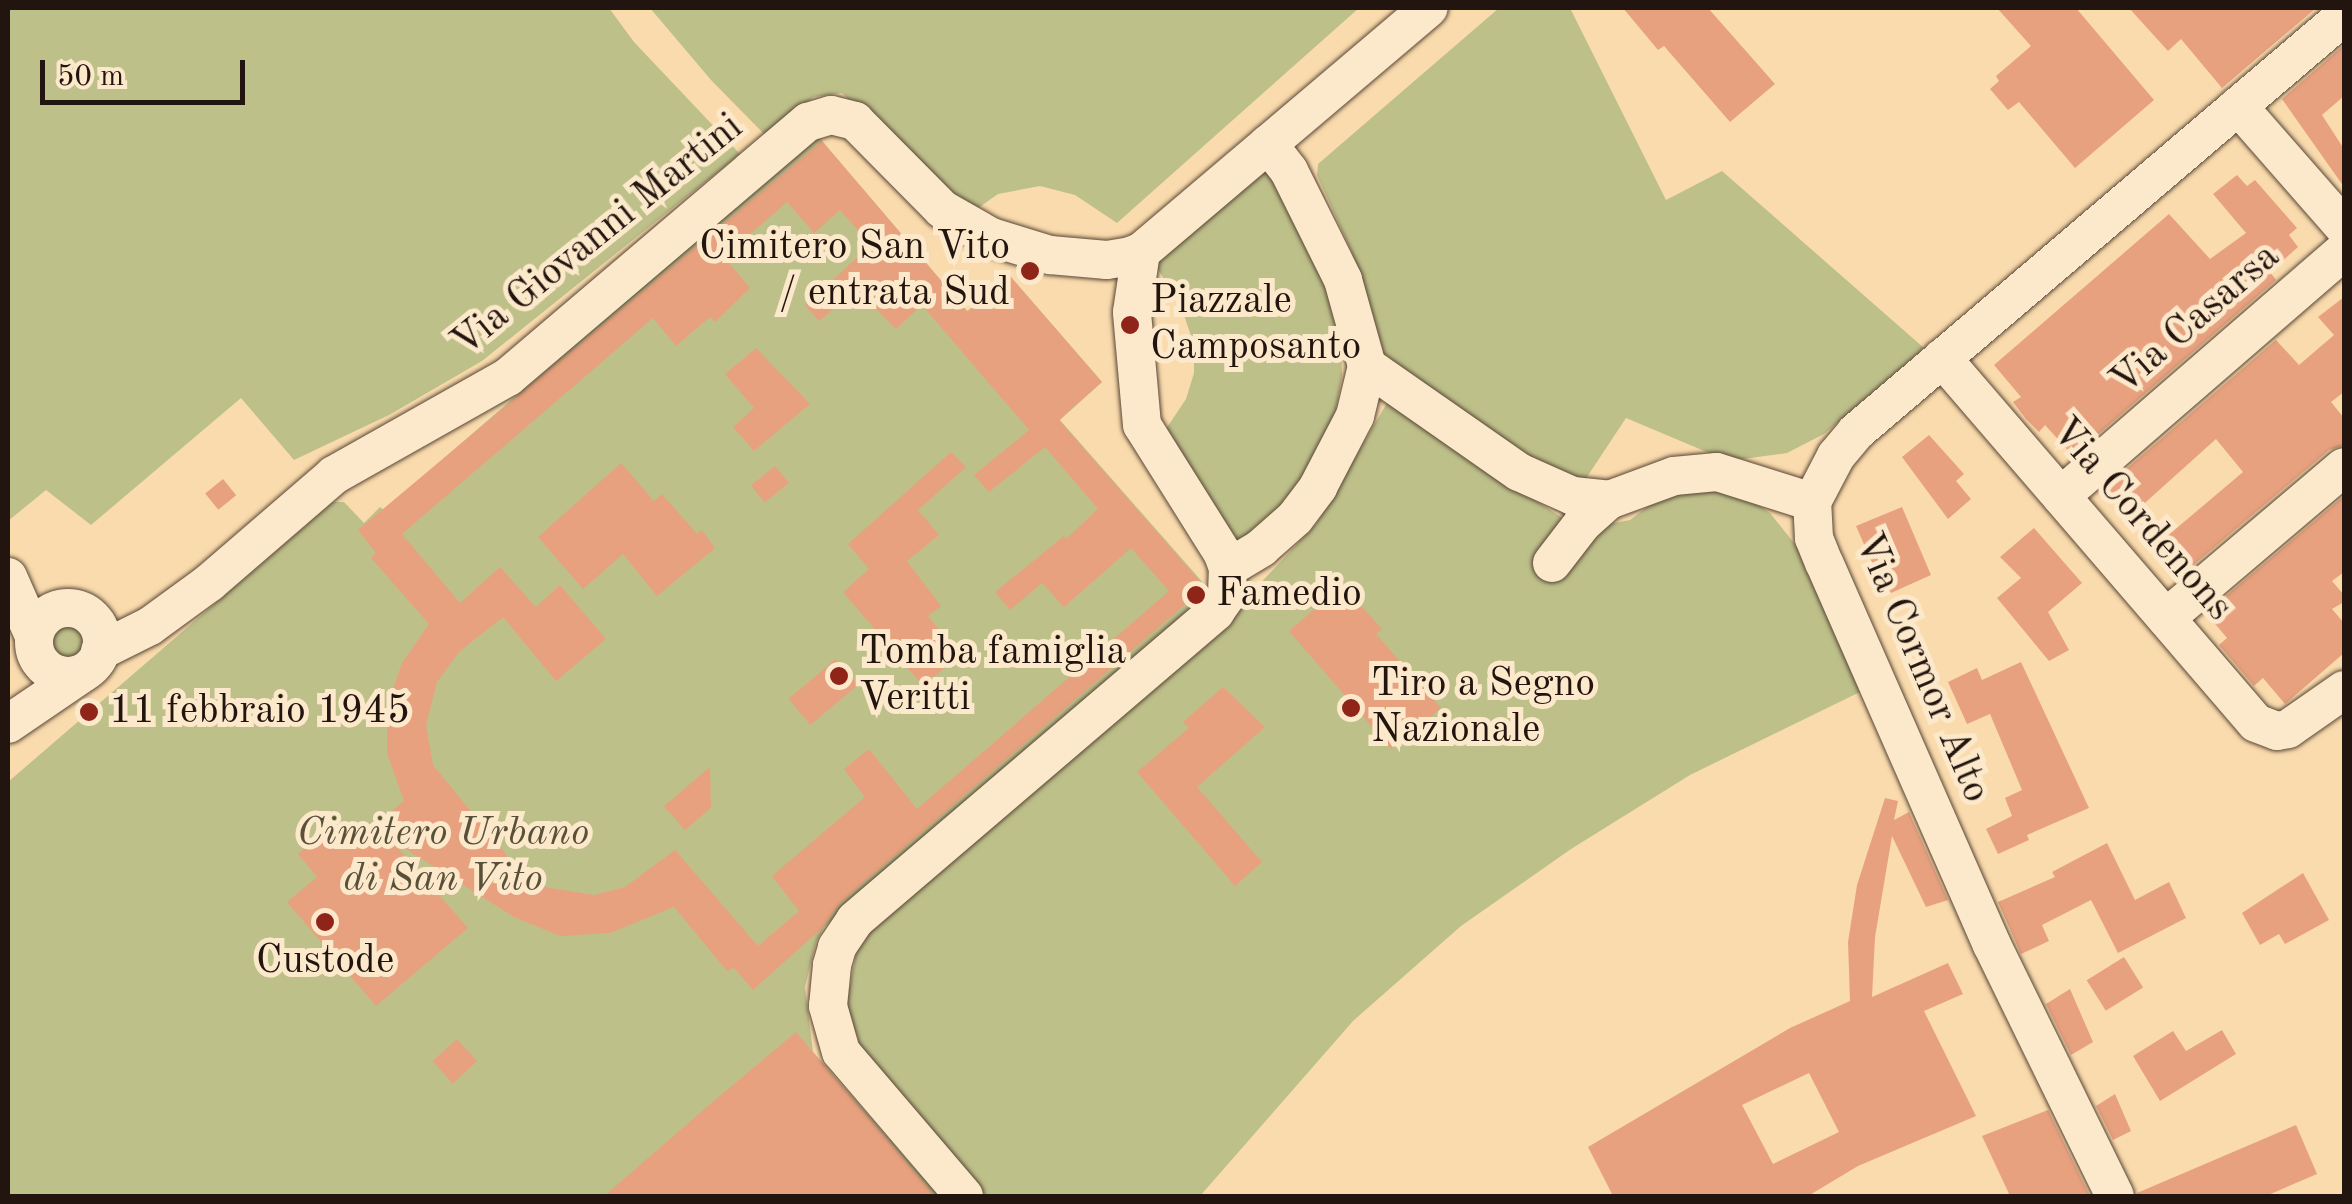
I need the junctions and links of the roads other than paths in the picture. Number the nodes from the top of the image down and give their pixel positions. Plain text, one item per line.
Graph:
1 (1430, 8) edge
2 (2344, 16) edge
3 (2238, 106) junction
4 (1268, 144) junction
5 (2344, 227) edge
6 (2344, 251) edge
7 (1141, 252) junction
8 (1942, 358) junction
9 (1368, 366) junction
10 (2344, 467) edge
11 (2061, 496) junction
12 (1609, 500) junction
13 (1812, 502) junction
14 (1552, 563) dead end
15 (1228, 568) junction
16 (10, 579) edge
17 (184, 598) junction
18 (2166, 618) junction
19 (54, 628) junction
20 (92, 662) junction
21 (2344, 690) edge
22 (8, 716) edge
23 (8, 724) edge
24 (964, 1196) edge
25 (2114, 1196) edge

1 - 4 street
2 - 3 street, Via Cormor Alto
3 - 5 street
3 - 8 street, Via Cormor Alto
4 - 7 street
4 - 9 street
6 - 11 street, Via Casarsa
7 - 15 street
7 - 17 street, Via Giovanni Martini
8 - 11 street, Via Cordenons
8 - 13 street, Via Cormor Alto
9 - 12 street
9 - 15 street
10 - 18 street
11 - 18 street, Via Cordenons
12 - 13 street
12 - 14 street
13 - 25 street, Via Cormor Alto
15 - 24 street
16 - 19 street
17 - 19 street, Via Giovanni Martini
17 - 20 street, Via Giovanni Martini
18 - 21 street, Via Cordenons
19 - 20 street
19 - 20 street
19 - 22 street
20 - 23 street, Via Giovanni Martini

